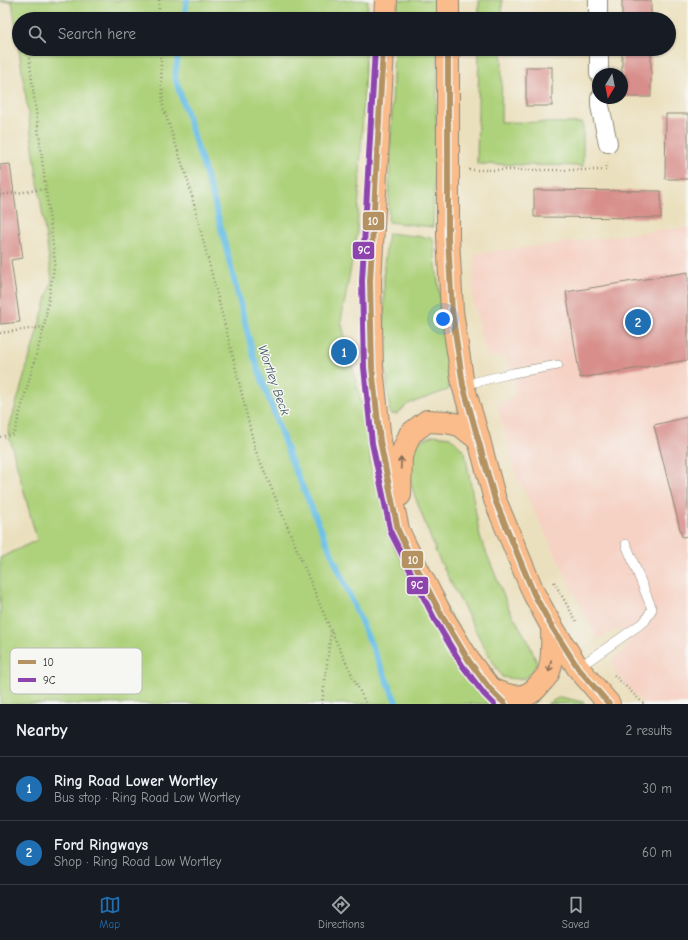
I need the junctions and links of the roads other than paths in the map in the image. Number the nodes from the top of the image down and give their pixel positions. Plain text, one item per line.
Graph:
1 (386, 0) edge
2 (448, 0) edge
3 (598, 0) edge
4 (385, 12) edge
5 (448, 12) edge
6 (598, 12) edge
7 (383, 56) edge
8 (448, 56) edge
9 (599, 56) edge
10 (599, 68) edge
11 (600, 104) edge
12 (608, 143) road end
13 (558, 365) dead end
14 (463, 385) junction
15 (480, 440) junction
16 (398, 530) junction
17 (626, 544) dead end
18 (552, 627) junction
19 (586, 662) junction
20 (490, 689) junction
21 (505, 704) edge
22 (610, 704) edge

1 - 4 highway
2 - 5 highway
3 - 6 street
7 - 16 highway
8 - 14 highway
9 - 10 street
11 - 12 street
13 - 14 lane
14 - 15 highway
16 -> 15 highway
15 - 18 highway
16 - 20 highway
17 - 19 lane
18 - 19 highway
18 -> 20 highway
19 - 22 highway
20 - 21 highway

